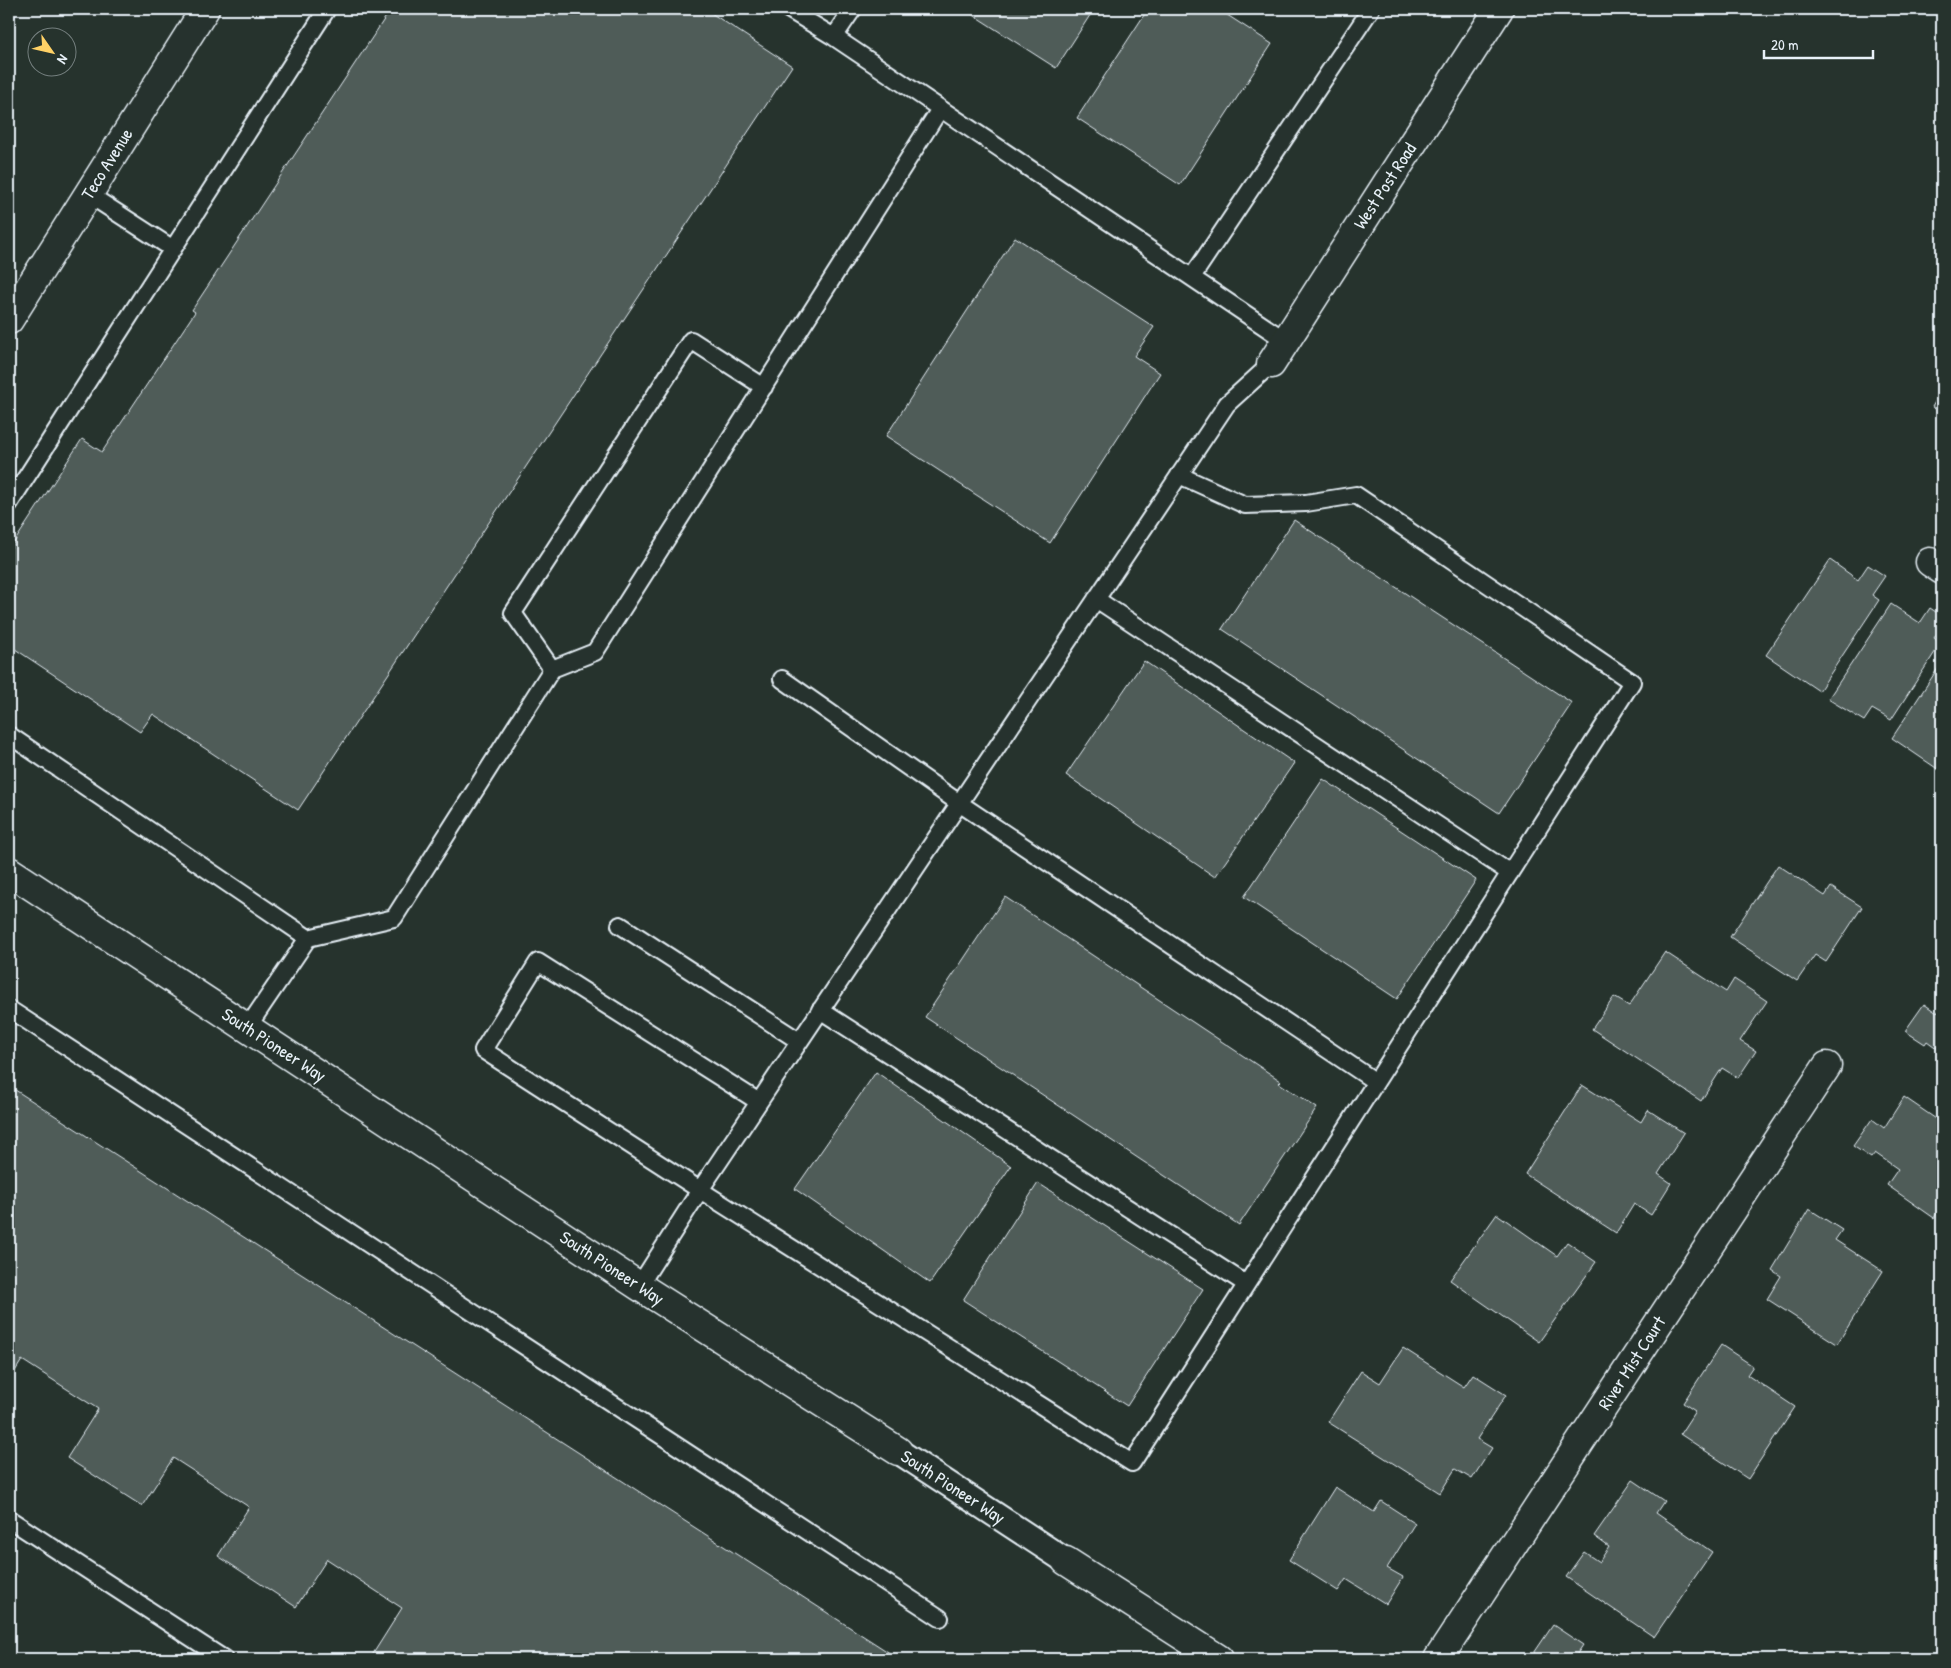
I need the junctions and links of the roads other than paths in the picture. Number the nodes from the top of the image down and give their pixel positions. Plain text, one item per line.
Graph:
1 (205, 9) edge
2 (327, 9) edge
3 (788, 9) edge
4 (853, 9) edge
5 (1371, 9) edge
6 (1499, 9) edge
7 (834, 38) junction
8 (940, 108) junction
9 (88, 194) junction
10 (173, 249) junction
11 (1192, 277) junction
12 (9, 320) edge
13 (1286, 341) junction
14 (1271, 364) joint
15 (764, 388) junction
16 (1178, 475) junction
17 (9, 504) edge
18 (1096, 599) junction
19 (552, 670) junction
20 (782, 679) dead end
21 (9, 736) edge
22 (959, 803) junction
23 (9, 871) edge
24 (1510, 873) junction
25 (620, 924) dead end
26 (308, 938) junction
27 (9, 1009) edge
28 (820, 1010) junction
29 (247, 1028) junction
30 (799, 1041) junction
31 (1827, 1066) dead end
32 (1376, 1082) junction
33 (759, 1102) junction
34 (700, 1190) junction
35 (1246, 1284) junction
36 (639, 1286) junction
37 (898, 1452) joint
38 (9, 1519) edge
39 (1066, 1561) joint
40 (940, 1618) dead end
41 (224, 1659) edge
42 (1220, 1659) edge
43 (1438, 1659) edge

1 - 9 street, Teco Avenue
2 - 10 lane
3 - 7 lane
4 - 7 lane
5 - 11 lane
6 - 13 street, West Post Road
7 - 8 lane
8 - 11 lane
8 - 15 lane
9 - 10 lane
9 - 12 street, Teco Avenue
10 - 17 lane
11 - 13 lane
13 - 14 street, West Post Road
14 - 16 lane
15 - 19 lane
15 - 19 lane
16 - 18 lane
16 - 24 lane
18 - 22 lane
18 - 24 lane
19 - 26 lane
20 - 22 lane
21 - 26 lane
22 - 28 lane
22 - 32 lane
23 - 29 street, South Pioneer Way
24 - 32 lane
25 - 30 lane
26 - 29 lane
27 - 40 lane
28 - 30 lane
28 - 35 lane
29 - 36 street, South Pioneer Way
30 - 33 lane
31 - 43 street, River Mist Court
32 - 35 lane
33 - 34 lane
33 - 34 lane
34 - 35 lane
34 - 36 lane
36 - 37 street, South Pioneer Way
37 - 39 street, South Pioneer Way
38 - 41 lane
39 - 42 street, South Pioneer Way

